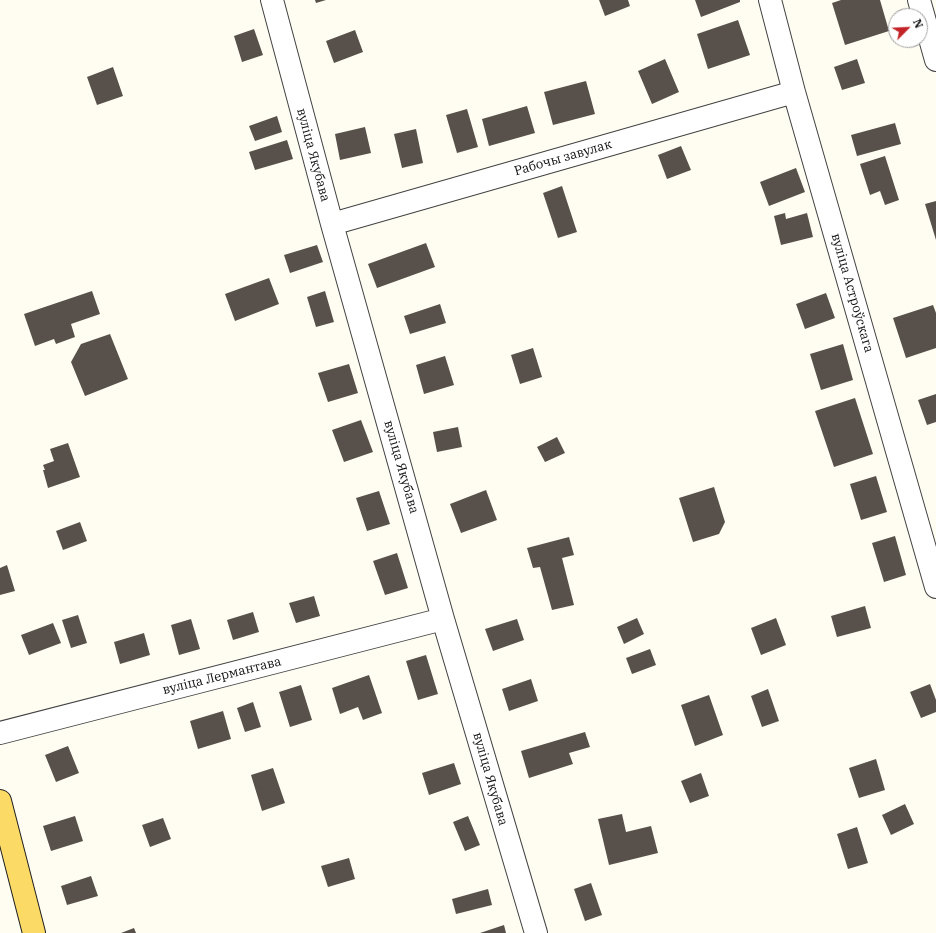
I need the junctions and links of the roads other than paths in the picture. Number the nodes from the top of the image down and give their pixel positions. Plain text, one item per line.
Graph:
1 (272, 0) edge
2 (770, 0) edge
3 (919, 0) edge
4 (936, 60) edge
5 (794, 92) junction
6 (332, 224) junction
7 (936, 586) edge
8 (443, 619) junction
9 (0, 733) edge
10 (0, 801) edge
11 (34, 933) edge
12 (536, 933) edge

1 - 6 street, вуліца Якубава
2 - 5 street, вуліца Астроўскага
3 - 4 street
5 - 6 street, Рабочы завулак
5 - 7 street, вуліца Астроўскага
6 - 8 street, вуліца Якубава
8 - 9 street, вуліца Лермантава
8 - 12 street, вуліца Якубава
10 - 11 main road

